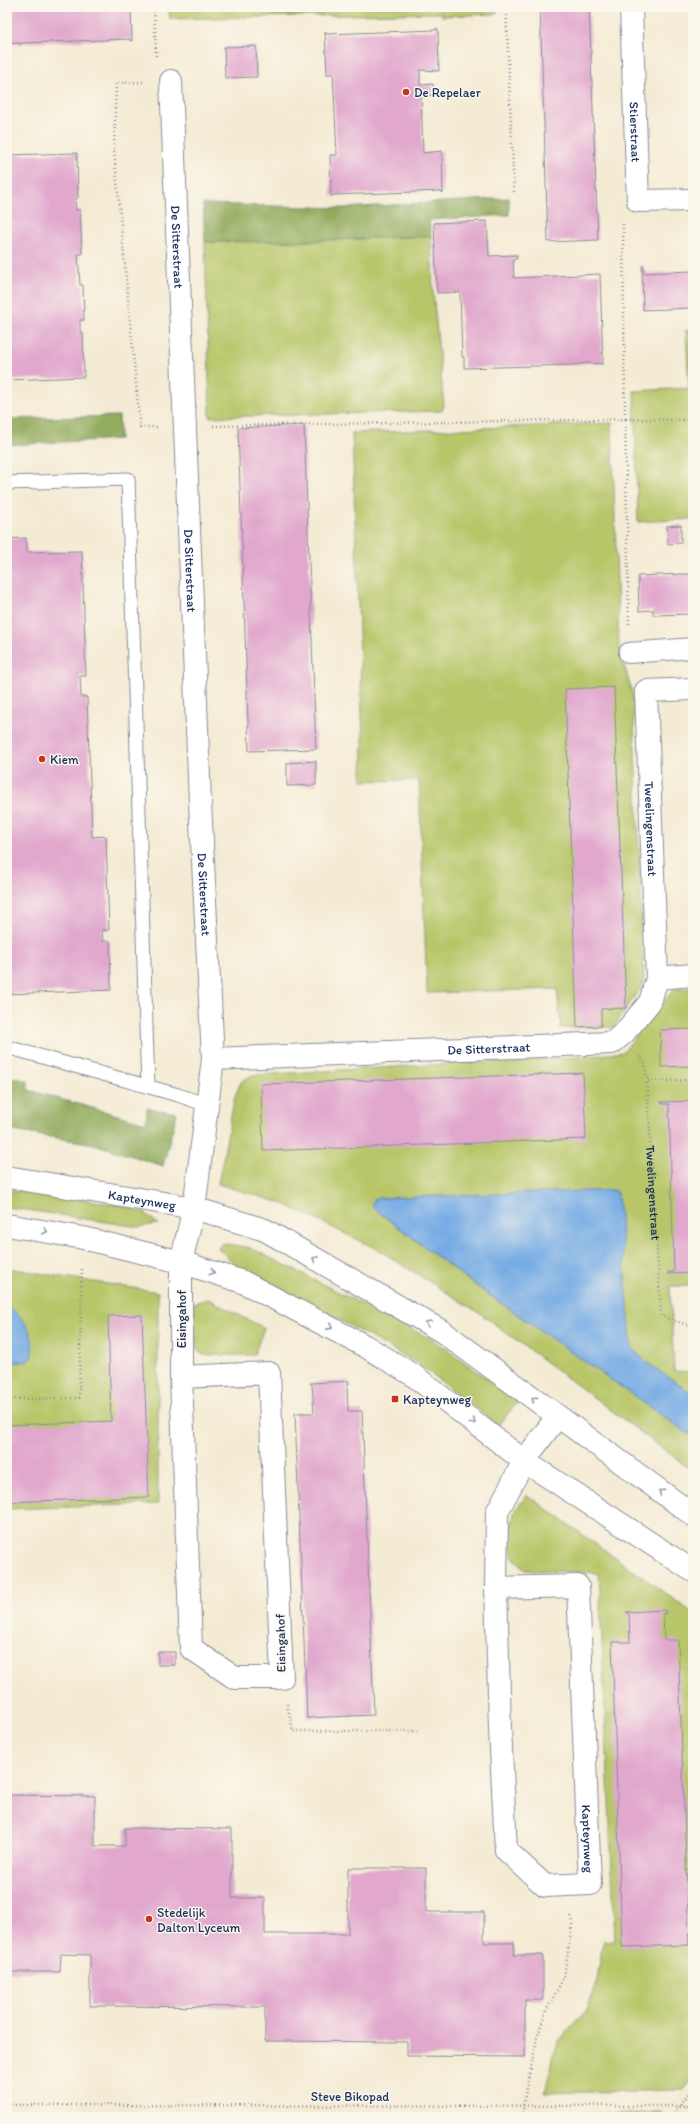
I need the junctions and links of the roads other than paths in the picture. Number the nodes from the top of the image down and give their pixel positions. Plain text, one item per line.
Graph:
1 (631, 7) edge
2 (161, 81) road end
3 (693, 200) edge
4 (7, 483) edge
5 (693, 648) edge
6 (629, 653) road end
7 (693, 689) edge
8 (693, 975) edge
9 (657, 978) junction
10 (7, 1047) edge
11 (213, 1059) junction
12 (148, 1086) junction
13 (207, 1105) junction
14 (7, 1177) edge
15 (194, 1208) junction
16 (7, 1225) edge
17 (182, 1262) junction
18 (181, 1377) junction
19 (557, 1417) junction
20 (524, 1461) junction
21 (693, 1515) edge
22 (693, 1571) edge
23 (496, 1588) junction

1 - 3 street, Stierstraat
2 - 11 street, De Sitterstraat
4 - 12 lane
5 - 6 street
7 - 9 street, Tweelingenstraat
8 - 9 street
9 - 11 street, De Sitterstraat
10 - 12 lane
11 - 13 street, De Sitterstraat
12 - 13 lane
13 - 15 street, De Sitterstraat
14 - 15 street, Kapteynweg
15 - 17 street, De Sitterstraat
19 -> 15 street, Kapteynweg
16 -> 17 street
17 - 18 street, Eisingahof
17 -> 20 street
18 - 18 street, Eisingahof
19 - 20 street, Kapteynweg
21 -> 19 street, Kapteynweg
20 - 22 street
20 - 23 street, Kapteynweg
23 - 23 street, Kapteynweg

